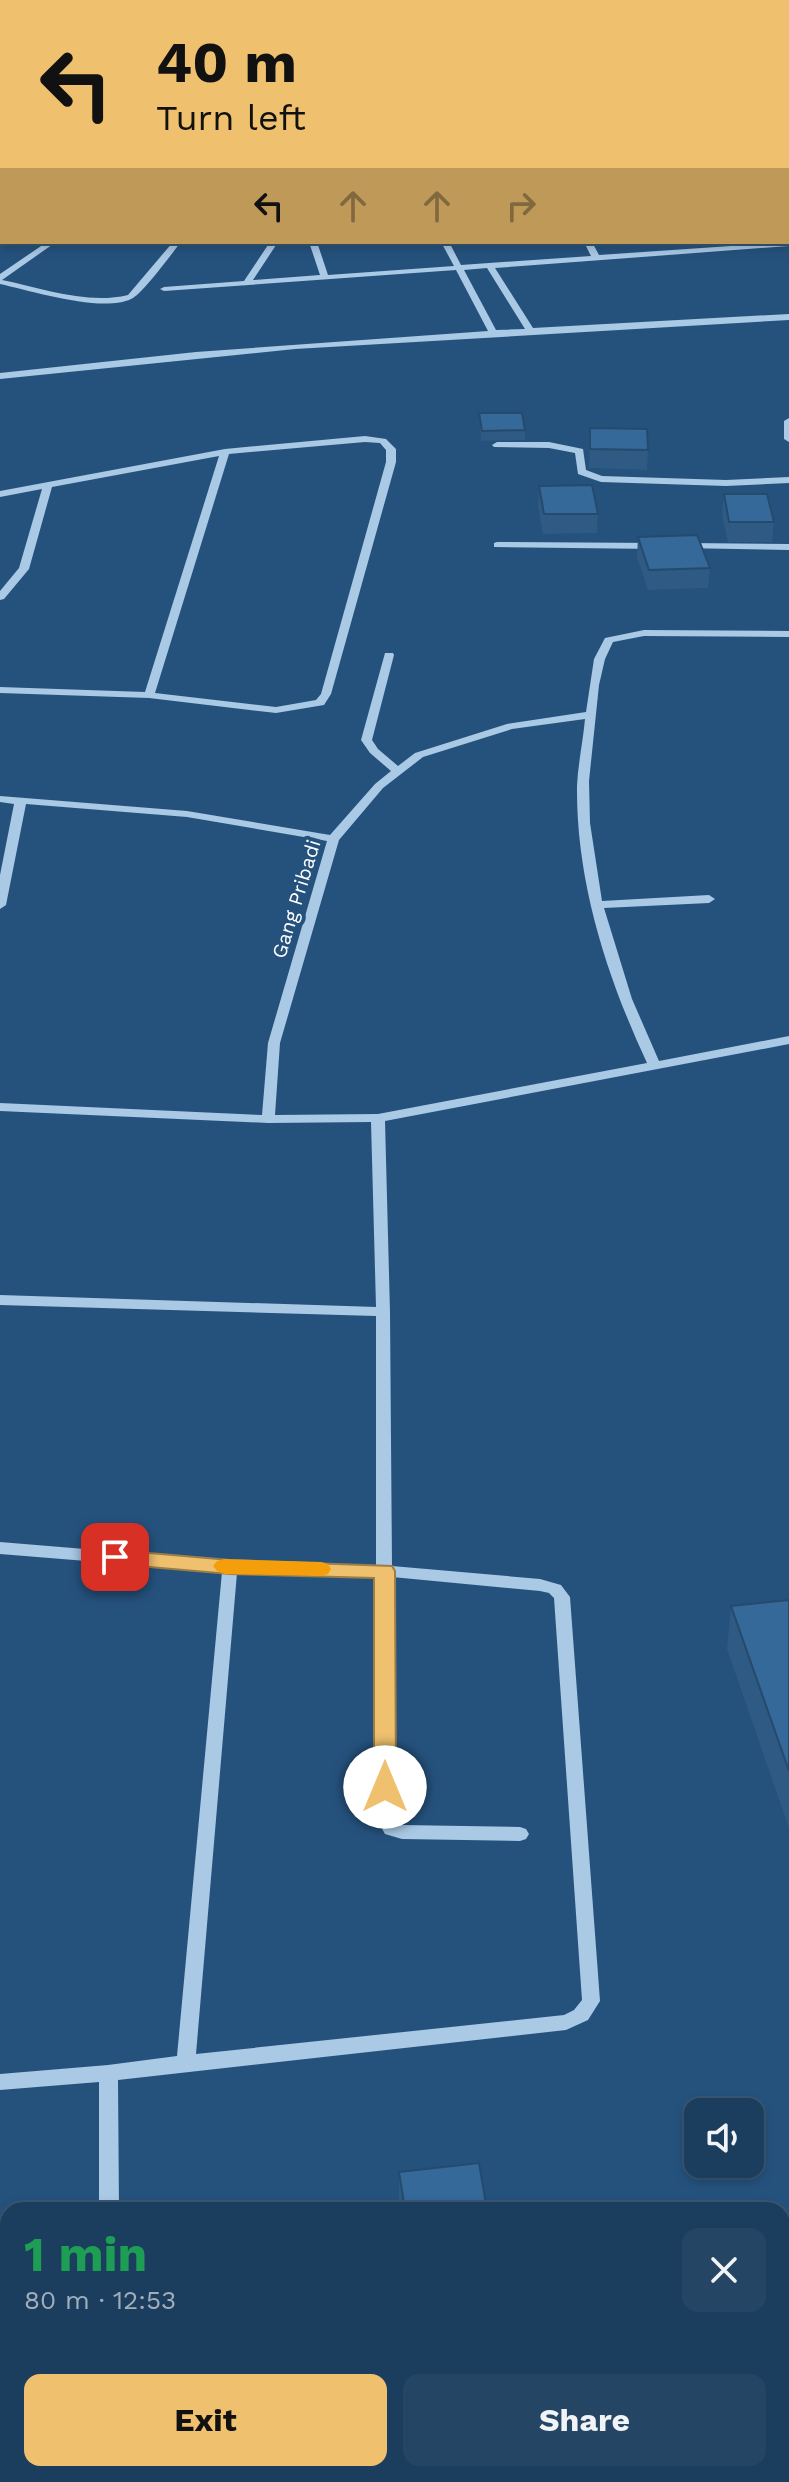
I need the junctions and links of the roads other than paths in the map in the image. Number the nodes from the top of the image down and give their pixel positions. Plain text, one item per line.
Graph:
1 (49, 244) edge
2 (175, 244) edge
3 (273, 244) edge
4 (314, 244) edge
5 (446, 244) edge
6 (589, 244) edge
7 (789, 244) edge
8 (735, 245) edge
9 (596, 257) junction
10 (489, 265) junction
11 (456, 267) junction
12 (325, 277) junction
13 (0, 280) edge
14 (247, 283) junction
15 (164, 289) dead end
16 (789, 317) edge
17 (531, 331) junction
18 (494, 334) junction
19 (0, 376) edge
20 (497, 445) dead end
21 (225, 452) junction
22 (789, 480) edge
23 (48, 484) junction
24 (0, 494) edge
25 (497, 545) dead end
26 (789, 547) edge
27 (0, 597) edge
28 (789, 634) edge
29 (389, 655) dead end
30 (0, 690) edge
31 (149, 695) junction
32 (590, 715) junction
33 (398, 771) junction
34 (0, 799) edge
35 (21, 799) junction
36 (333, 839) junction
37 (709, 899) dead end
38 (0, 905) edge
39 (599, 905) junction
40 (789, 1040) edge
41 (654, 1064) junction
42 (0, 1107) edge
43 (378, 1118) junction
44 (268, 1119) junction
45 (0, 1300) edge
46 (383, 1312) junction
47 (0, 1548) edge
48 (230, 1567) junction
49 (384, 1571) junction
50 (520, 1834) dead end
51 (186, 2063) junction
52 (108, 2073) junction
53 (0, 2082) edge
54 (109, 2202) edge

1 - 13 street
2 - 13 street
3 - 14 street
4 - 12 street
5 - 11 street
6 - 9 street
7 - 8 street
8 - 9 street
9 - 10 street
10 - 11 street
10 - 17 street
11 - 12 street
11 - 18 street
12 - 14 street
14 - 15 street
16 - 17 street
17 - 18 street
18 - 19 street
20 - 22 street
21 - 23 street
21 - 31 street
21 - 31 street
23 - 24 street
23 - 27 street
25 - 26 street
28 - 32 street
29 - 33 street
30 - 31 street
32 - 33 street, Gang Pribadi
32 - 39 street
33 - 36 street, Gang Pribadi
34 - 35 street
35 - 36 street
35 - 38 street
36 - 44 street, Gang Pribadi
37 - 39 street
39 - 41 street
40 - 41 street
41 - 43 street
42 - 44 street
43 - 44 street
43 - 46 street
45 - 46 street
46 - 49 street
47 - 48 street
48 - 49 street
48 - 51 street
49 - 50 street
49 - 51 street
51 - 52 street
52 - 53 street
52 - 54 street

